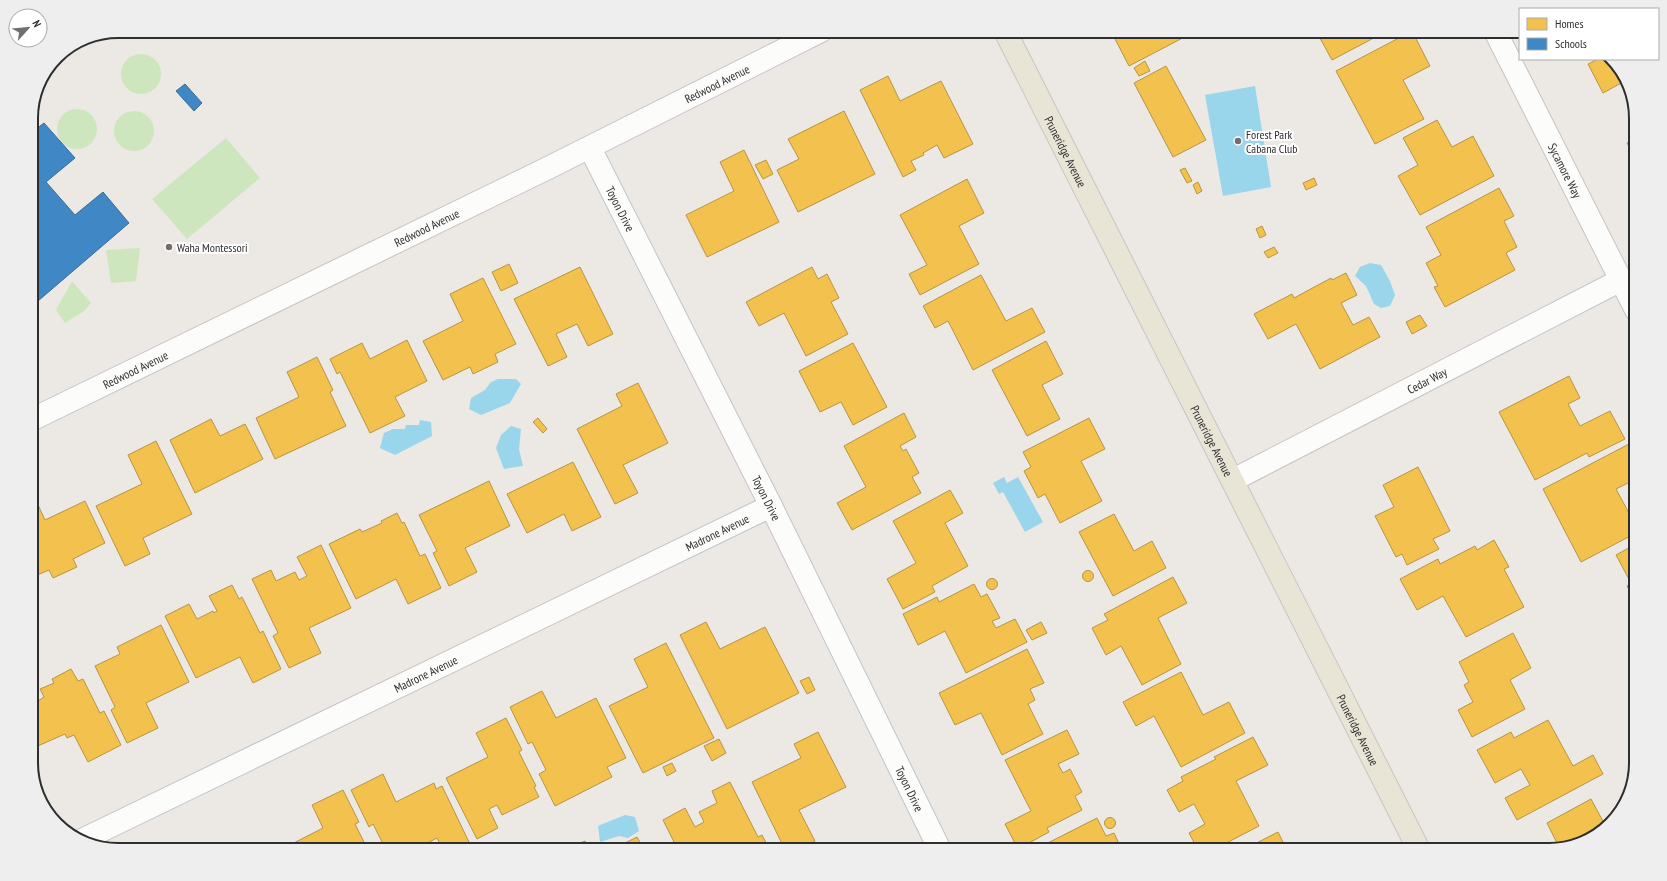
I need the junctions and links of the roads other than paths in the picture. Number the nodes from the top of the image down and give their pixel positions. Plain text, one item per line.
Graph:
1 (807, 38) edge
2 (1009, 38) edge
3 (1499, 38) edge
4 (590, 148) junction
5 (1621, 280) junction
6 (1629, 296) edge
7 (38, 417) edge
8 (1233, 480) junction
9 (771, 506) junction
10 (88, 837) edge
11 (937, 843) edge
12 (1415, 843) edge

1 - 4 street, Redwood Avenue
2 - 8 main road, Pruneridge Avenue
3 - 5 street, Sycamore Way
4 - 7 street, Redwood Avenue
4 - 9 street, Toyon Drive
5 - 6 street, Sycamore Way
5 - 8 street, Cedar Way
8 - 12 main road, Pruneridge Avenue
9 - 10 street, Madrone Avenue
9 - 11 street, Toyon Drive

